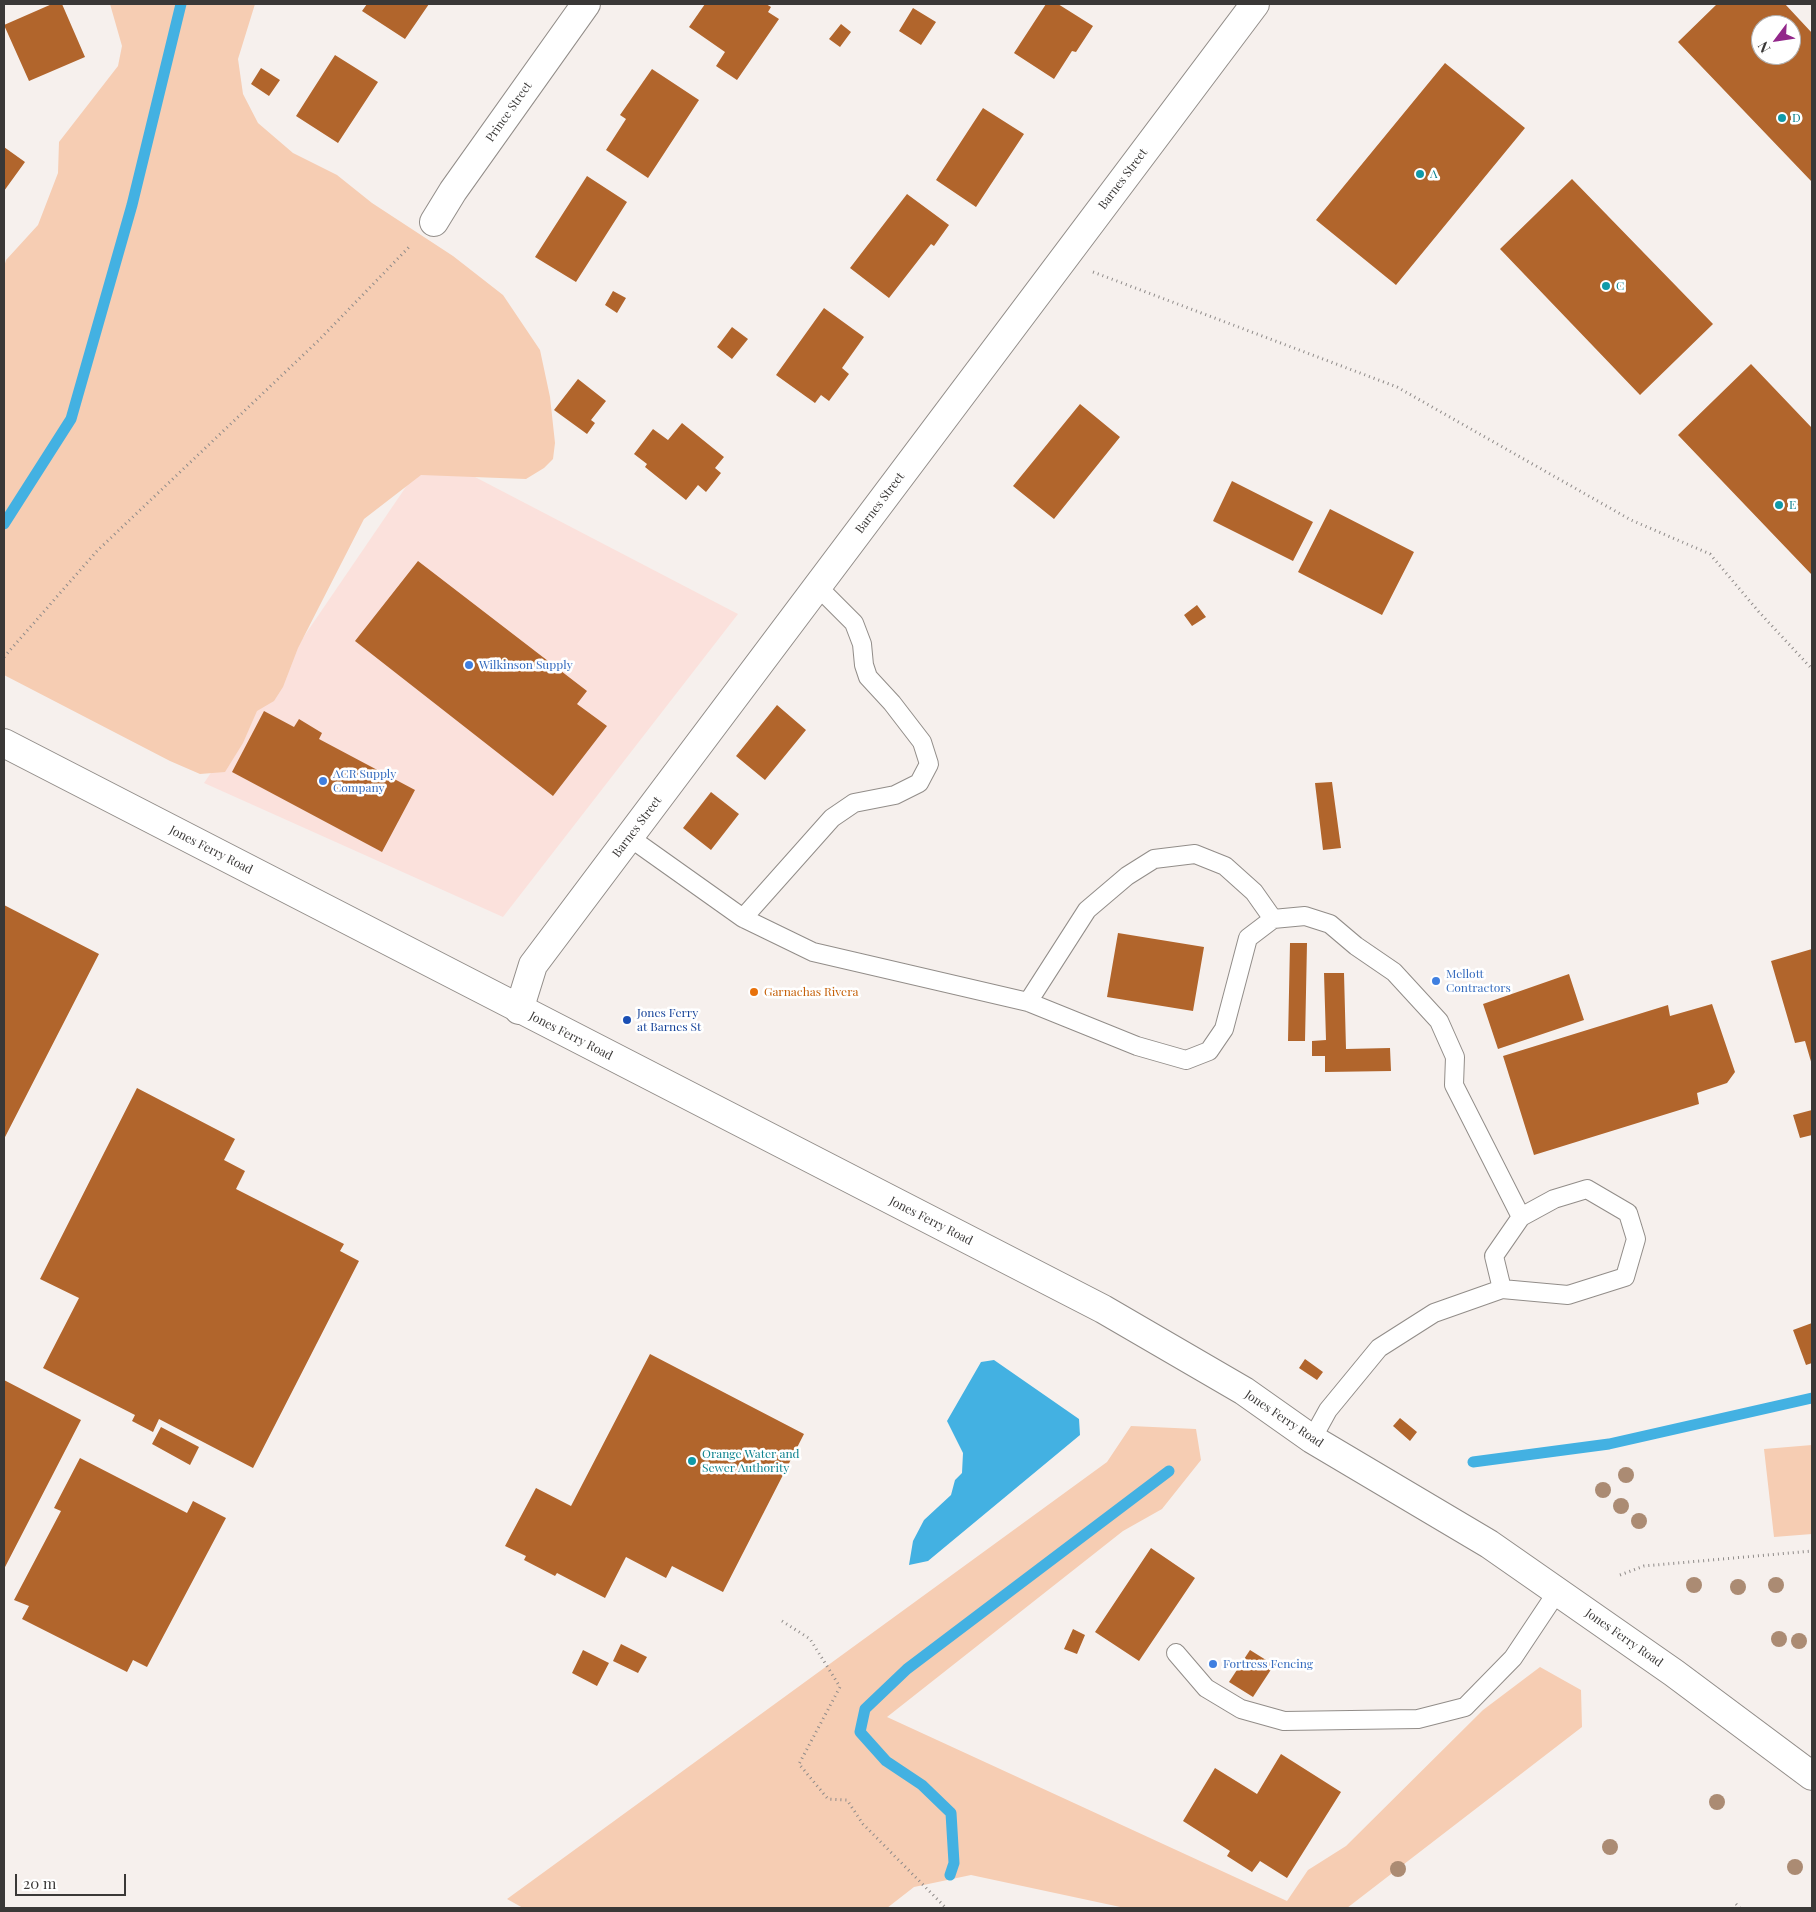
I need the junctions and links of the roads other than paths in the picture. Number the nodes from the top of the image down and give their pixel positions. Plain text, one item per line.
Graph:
1 (586, 4) edge
2 (1256, 4) edge
3 (434, 222) road end
4 (818, 587) junction
5 (4, 744) edge
6 (629, 837) junction
7 (743, 918) junction
8 (1273, 919) junction
9 (1028, 1002) junction
10 (519, 1010) junction
11 (1521, 1217) junction
12 (1502, 1289) junction
13 (1312, 1439) junction
14 (1557, 1592) junction
15 (1176, 1653) dead end
16 (1812, 1776) edge

1 - 3 main road, Prince Street
2 - 4 main road, Barnes Street
4 - 6 main road, Barnes Street
4 - 7 lane
5 - 10 main road, Jones Ferry Road
6 - 7 lane
6 - 10 main road, Barnes Street
7 - 9 lane
8 - 9 lane
8 - 9 lane
8 - 11 lane
10 - 13 main road, Jones Ferry Road
11 - 12 lane
11 - 12 lane
12 - 13 lane
13 - 14 main road, Jones Ferry Road
14 - 15 lane
14 - 16 main road, Jones Ferry Road

